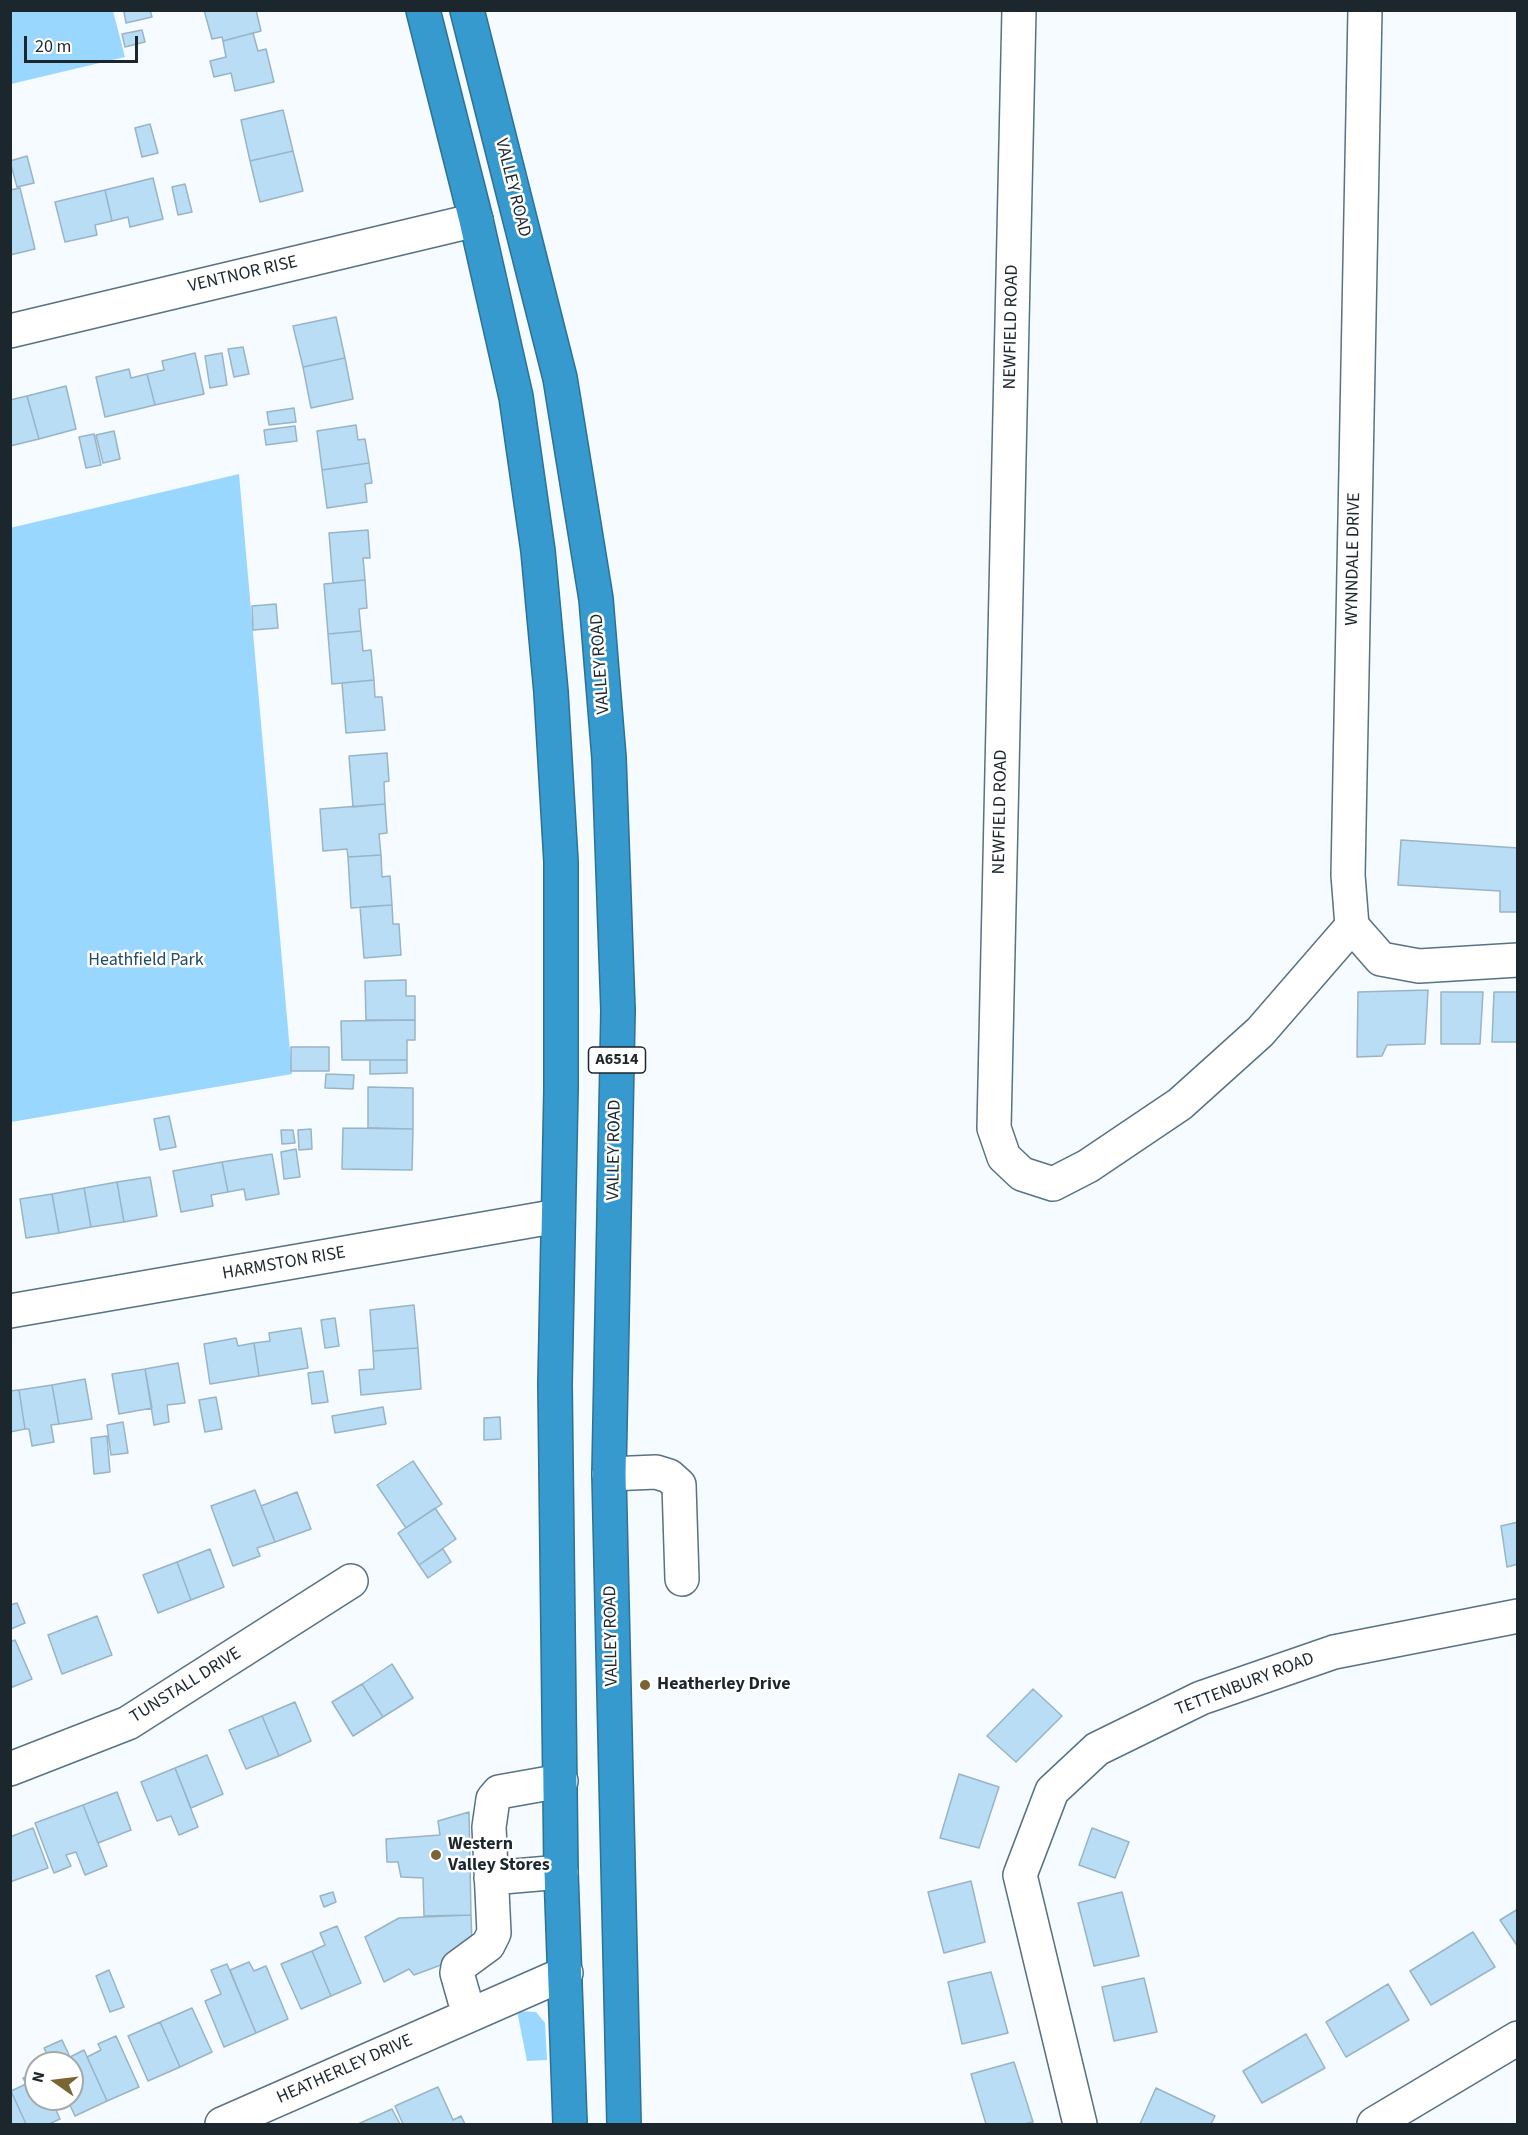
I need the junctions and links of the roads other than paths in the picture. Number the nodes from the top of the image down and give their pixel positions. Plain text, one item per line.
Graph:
1 (423, 10) edge
2 (467, 10) edge
3 (1019, 10) edge
4 (1365, 10) edge
5 (476, 220) junction
6 (10, 331) edge
7 (1352, 926) junction
8 (1518, 960) edge
9 (558, 1216) junction
10 (10, 1311) edge
11 (609, 1474) junction
12 (682, 1580) dead end
13 (351, 1581) dead end
14 (1518, 1616) edge
15 (10, 1769) edge
16 (561, 1781) junction
17 (561, 1872) junction
18 (491, 1878) junction
19 (566, 1972) junction
20 (469, 2015) junction
21 (1518, 2038) edge
22 (222, 2124) edge
23 (570, 2124) edge
24 (624, 2124) edge
25 (1080, 2124) edge
26 (1374, 2124) edge

1 - 5 highway
2 - 11 highway, VALLEY ROAD / A6514
3 - 7 street, NEWFIELD ROAD
4 - 7 street, WYNNDALE DRIVE
5 - 6 street, VENTNOR RISE
5 - 9 highway
7 - 8 street
9 - 10 street, HARMSTON RISE
9 - 16 highway
11 - 12 street
11 - 24 highway, VALLEY ROAD / A6514
13 - 15 street, TUNSTALL DRIVE
14 - 25 street, TETTENBURY ROAD
16 - 17 highway
16 - 18 street
17 - 18 street
17 - 19 highway
18 - 20 street
19 - 20 street, HEATHERLEY DRIVE
19 - 23 highway
20 - 22 street, HEATHERLEY DRIVE
21 - 26 street

